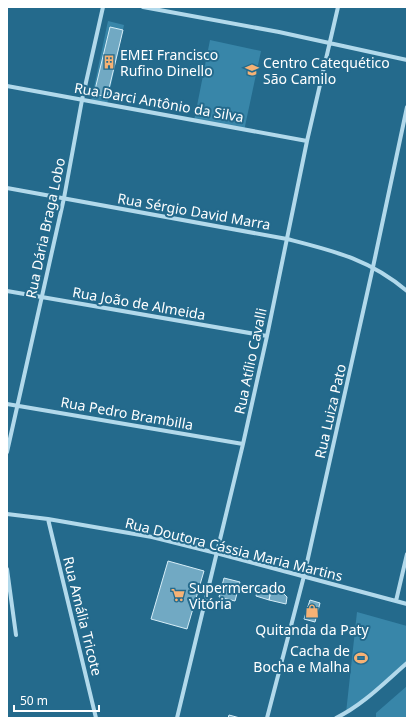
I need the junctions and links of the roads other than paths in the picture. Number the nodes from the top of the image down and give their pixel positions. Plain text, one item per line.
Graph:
1 (103, 7) edge
2 (143, 7) edge
3 (338, 7) edge
4 (330, 42) junction
5 (407, 60) edge
6 (7, 86) edge
7 (82, 100) junction
8 (407, 107) edge
9 (307, 141) junction
10 (7, 188) edge
11 (64, 198) junction
12 (287, 239) junction
13 (373, 267) junction
14 (7, 291) edge
15 (407, 291) edge
16 (41, 297) junction
17 (267, 336) junction
18 (7, 404) edge
19 (17, 406) junction
20 (243, 444) junction
21 (7, 452) edge
22 (7, 514) edge
23 (48, 519) junction
24 (216, 553) junction
25 (407, 554) edge
26 (7, 569) edge
27 (304, 576) junction
28 (396, 601) junction
29 (407, 604) edge
30 (16, 635) dead end
31 (407, 663) edge
32 (96, 718) edge
33 (177, 718) edge
34 (267, 718) edge
35 (336, 718) edge

1 - 7 street, Rua Dária Braga Lobo
2 - 4 street
3 - 4 street, Rua Atílio Cavalli
4 - 5 street
4 - 9 street, Rua Atílio Cavalli
6 - 7 street, Rua Darci Antônio da Silva
7 - 9 street, Rua Darci Antônio da Silva
7 - 11 street, Rua Dária Braga Lobo
8 - 13 street, Rua Luiza Pato
9 - 12 street, Rua Atílio Cavalli
10 - 11 street, Rua Sérgio David Marra
11 - 12 street, Rua Sérgio David Marra
11 - 16 street, Rua Dária Braga Lobo
12 - 13 street, Rua Sérgio David Marra
12 - 17 street, Rua Atílio Cavalli
13 - 15 street, Rua Sérgio David Marra
13 - 27 street, Rua Luiza Pato
14 - 16 street, Rua João de Almeida
16 - 17 street, Rua João de Almeida
16 - 19 street, Rua Dária Braga Lobo
17 - 20 street, Rua Atílio Cavalli
18 - 19 street, Rua Pedro Brambilla
19 - 20 street, Rua Pedro Brambilla
19 - 21 street, Rua Dária Braga Lobo
20 - 24 street, Rua Atílio Cavalli
22 - 23 street, Rua Doutora Cássia Maria Martins
23 - 24 street, Rua Doutora Cássia Maria Martins
23 - 32 street, Rua Amália Tricote
24 - 27 street, Rua Doutora Cássia Maria Martins
24 - 33 street, Rua Atílio Cavalli
25 - 28 street
26 - 30 street
27 - 28 street, Rua Doutora Cássia Maria Martins
27 - 34 street, Rua Luiza Pato
28 - 29 street, Rua Doutora Cássia Maria Martins
31 - 35 street

